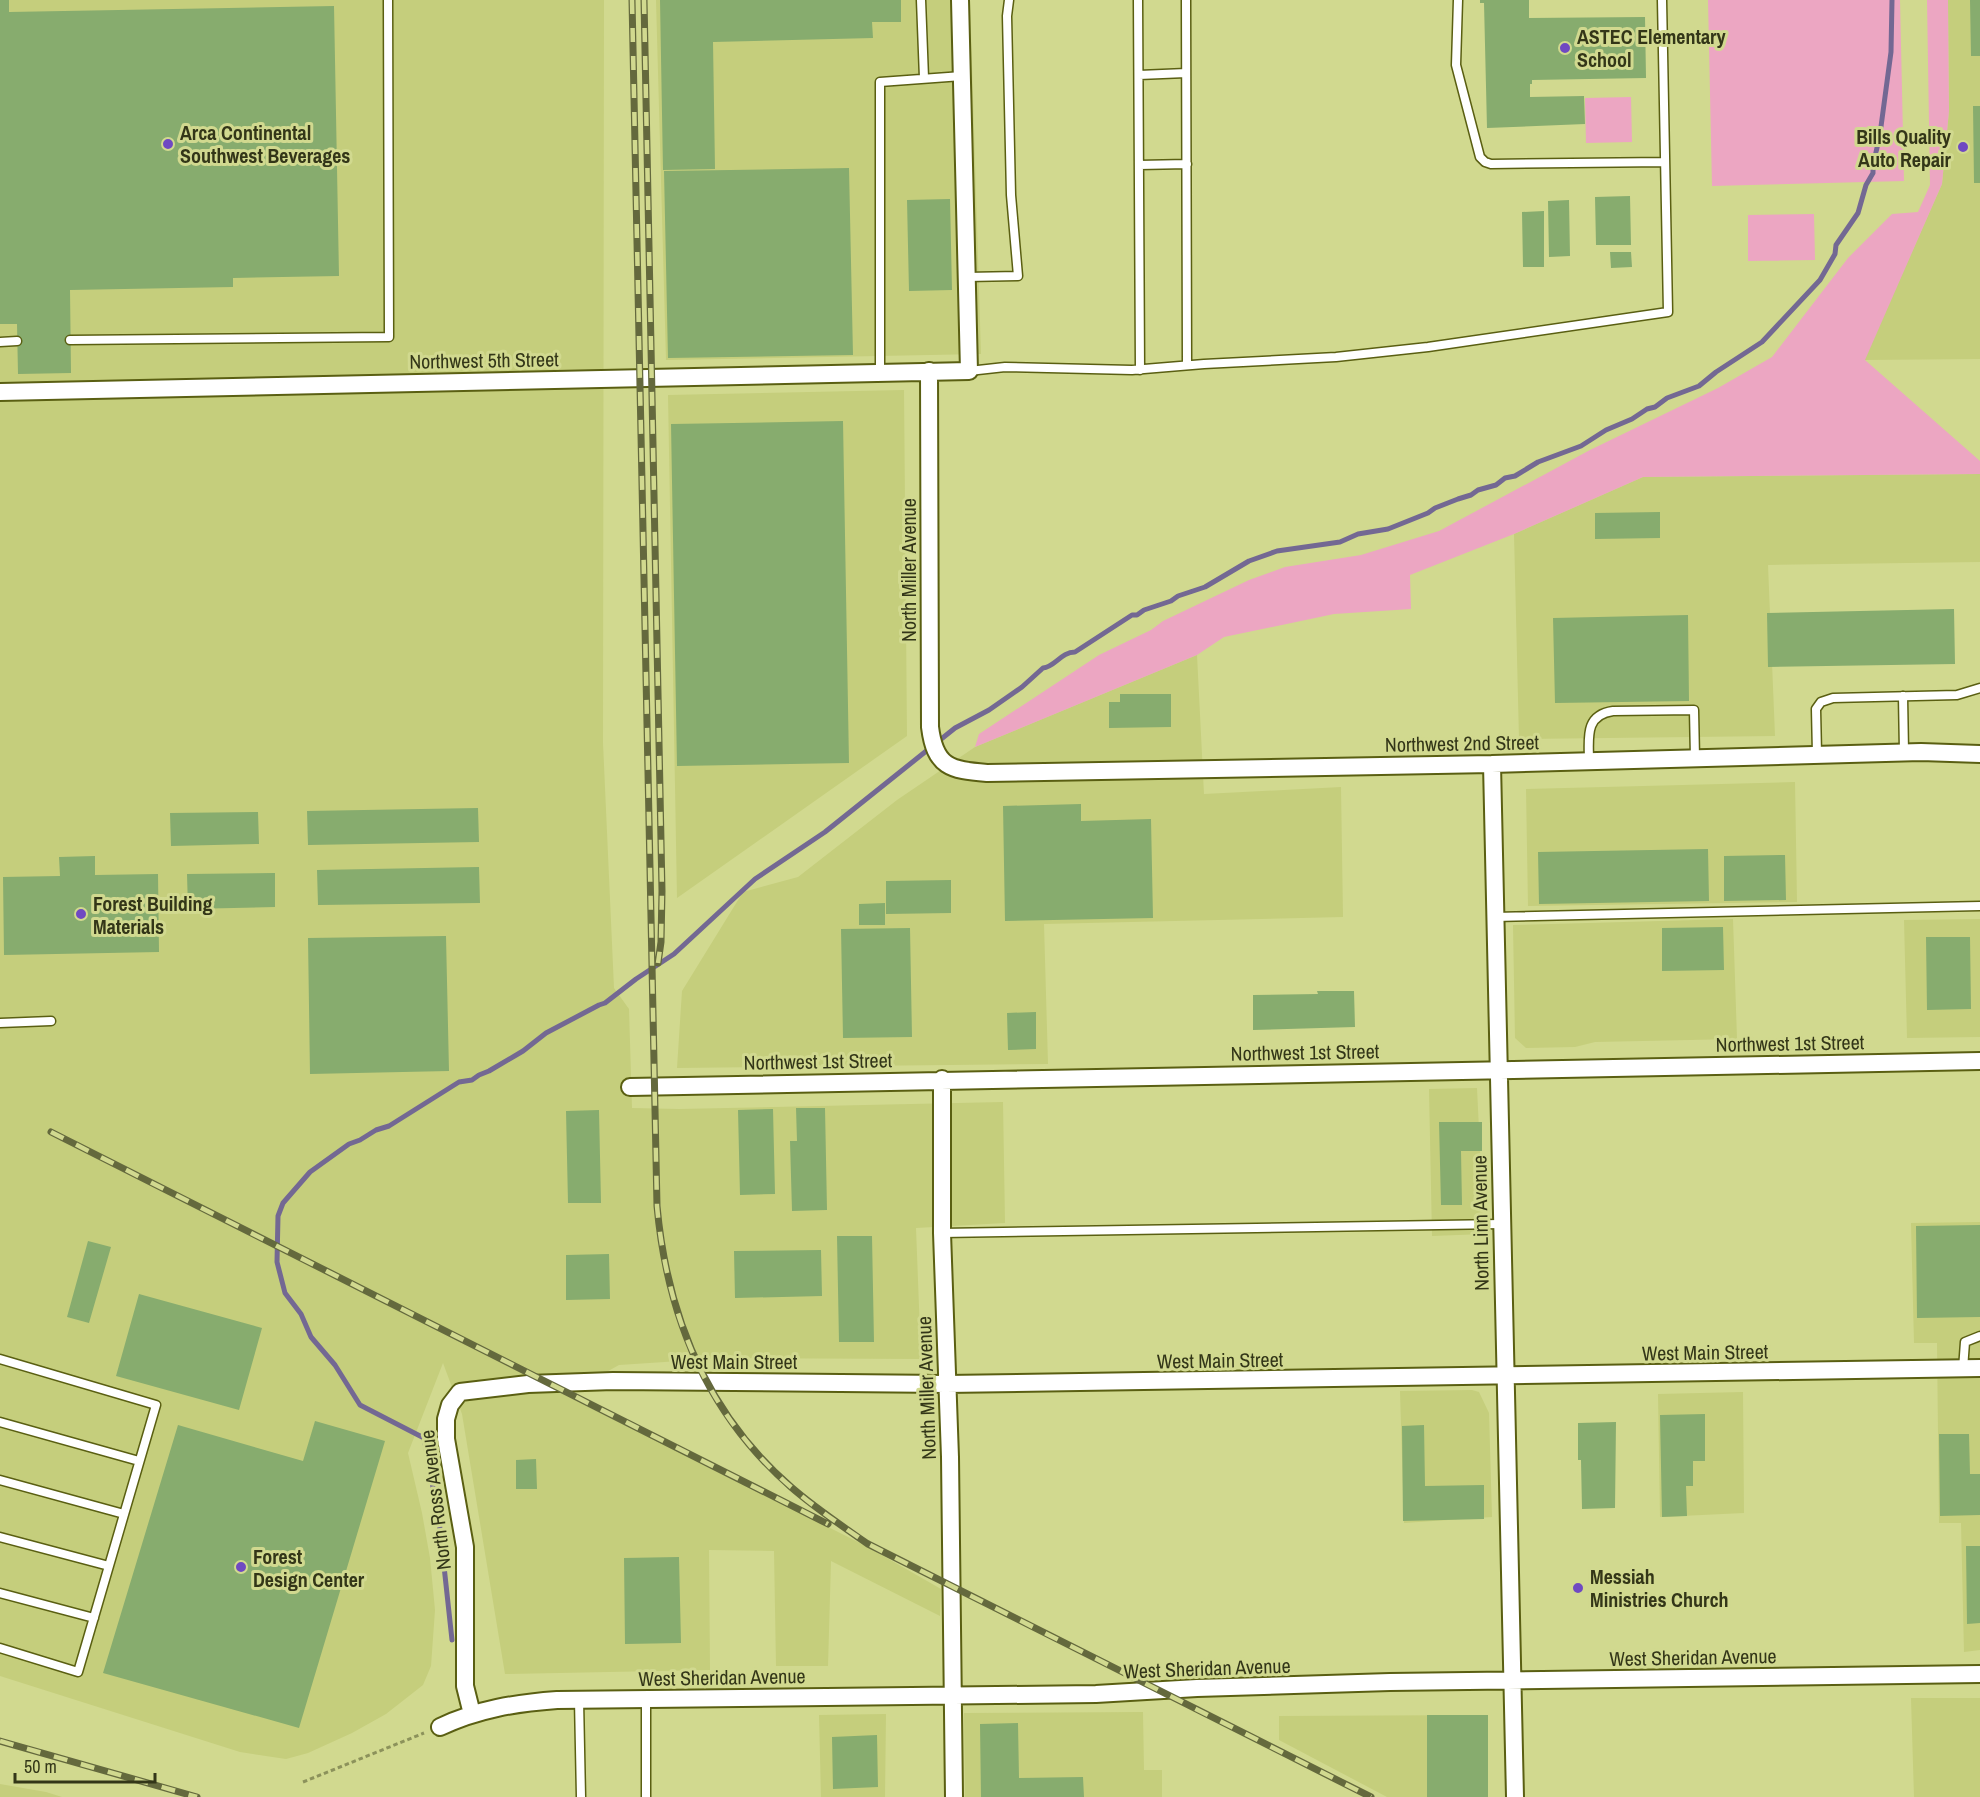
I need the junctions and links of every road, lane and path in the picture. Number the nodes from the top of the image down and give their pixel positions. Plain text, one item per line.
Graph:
1 (388, 0) edge
2 (921, 0) edge
3 (960, 0) edge
4 (1009, 0) edge
5 (1138, 0) edge
6 (1186, 0) edge
7 (1458, 0) edge
8 (1662, 0) edge
9 (1186, 73) junction
10 (1139, 75) junction
11 (962, 76) junction
12 (924, 78) junction
13 (1665, 162) junction
14 (1187, 164) junction
15 (1139, 165) junction
16 (967, 277) junction
17 (70, 340) dead end
18 (0, 342) edge
19 (17, 342) dead end
20 (1187, 365) junction
21 (1140, 370) junction
22 (969, 371) junction
23 (929, 372) junction
24 (880, 373) junction
25 (0, 392) edge
26 (1980, 688) edge
27 (1903, 696) junction
28 (1904, 752) junction
29 (1816, 754) junction
30 (1980, 754) edge
31 (942, 759) joint
32 (1695, 759) junction
33 (1589, 761) junction
34 (1492, 764) junction
35 (1980, 906) edge
36 (1495, 917) junction
37 (51, 1021) dead end
38 (0, 1023) edge
39 (1980, 1061) edge
40 (1498, 1069) junction
41 (942, 1079) junction
42 (630, 1087) dead end
43 (1501, 1224) junction
44 (942, 1233) junction
45 (1980, 1336) edge
46 (0, 1359) edge
47 (1972, 1368) edge
48 (1504, 1377) junction
49 (946, 1384) junction
50 (460, 1392) joint
51 (0, 1422) edge
52 (139, 1461) junction
53 (0, 1480) edge
54 (124, 1514) junction
55 (0, 1537) edge
56 (109, 1566) junction
57 (0, 1593) edge
58 (94, 1618) junction
59 (0, 1648) edge
60 (1980, 1674) edge
61 (1513, 1681) junction
62 (953, 1694) junction
63 (646, 1699) junction
64 (579, 1700) junction
65 (472, 1714) junction
66 (440, 1727) joint
67 (303, 1782) dead end
68 (581, 1797) edge
69 (646, 1797) edge
70 (954, 1797) edge
71 (1515, 1797) edge

1 - 17 lane
2 - 12 lane
3 - 11 street
4 - 16 lane
5 - 10 lane
6 - 9 lane
7 - 13 lane
8 - 13 lane
9 - 10 lane
9 - 14 lane
10 - 15 lane
11 - 12 lane
11 - 16 street
12 - 24 lane
13 - 20 lane
14 - 15 lane
14 - 20 lane
15 - 21 lane
16 - 22 street
18 - 19 lane
20 - 21 lane
21 - 22 lane
22 - 23 street, Northwest 5th Street
23 - 24 street, Northwest 5th Street
23 - 31 street, North Miller Avenue
24 - 25 street, Northwest 5th Street
26 - 27 lane
27 - 28 lane
27 - 29 lane
28 - 29 street, Northwest 2nd Street
28 - 30 street, Northwest 2nd Street
29 - 32 street, Northwest 2nd Street
31 - 34 street, Northwest 2nd Street
32 - 33 street, Northwest 2nd Street
32 - 33 lane
33 - 34 street, Northwest 2nd Street
34 - 36 street, North Linn Avenue
35 - 36 lane
36 - 40 street, North Linn Avenue
37 - 38 lane
39 - 40 street, Northwest 1st Street
40 - 41 street, Northwest 1st Street
40 - 43 street, North Linn Avenue
41 - 42 street, Northwest 1st Street
41 - 44 street, North Miller Avenue
43 - 44 lane
43 - 48 street, North Linn Avenue
44 - 49 street, North Miller Avenue
45 - 47 lane
46 - 52 lane
47 - 48 street, West Main Street
48 - 49 street, West Main Street
48 - 61 street, North Linn Avenue
49 - 50 street, West Main Street
49 - 62 street, North Miller Avenue
50 - 65 street, North Ross Avenue
51 - 52 lane
52 - 54 lane
53 - 54 lane
54 - 56 lane
55 - 56 lane
56 - 58 lane
57 - 58 lane
58 - 59 lane
60 - 61 street, West Sheridan Avenue
61 - 62 street, West Sheridan Avenue
61 - 71 street, North Linn Avenue
62 - 63 street, West Sheridan Avenue
62 - 70 street, North Miller Avenue
63 - 64 street, West Sheridan Avenue
63 - 69 lane
64 - 65 street, West Sheridan Avenue
64 - 68 lane
65 - 66 street, West Sheridan Avenue
66 - 67 path

